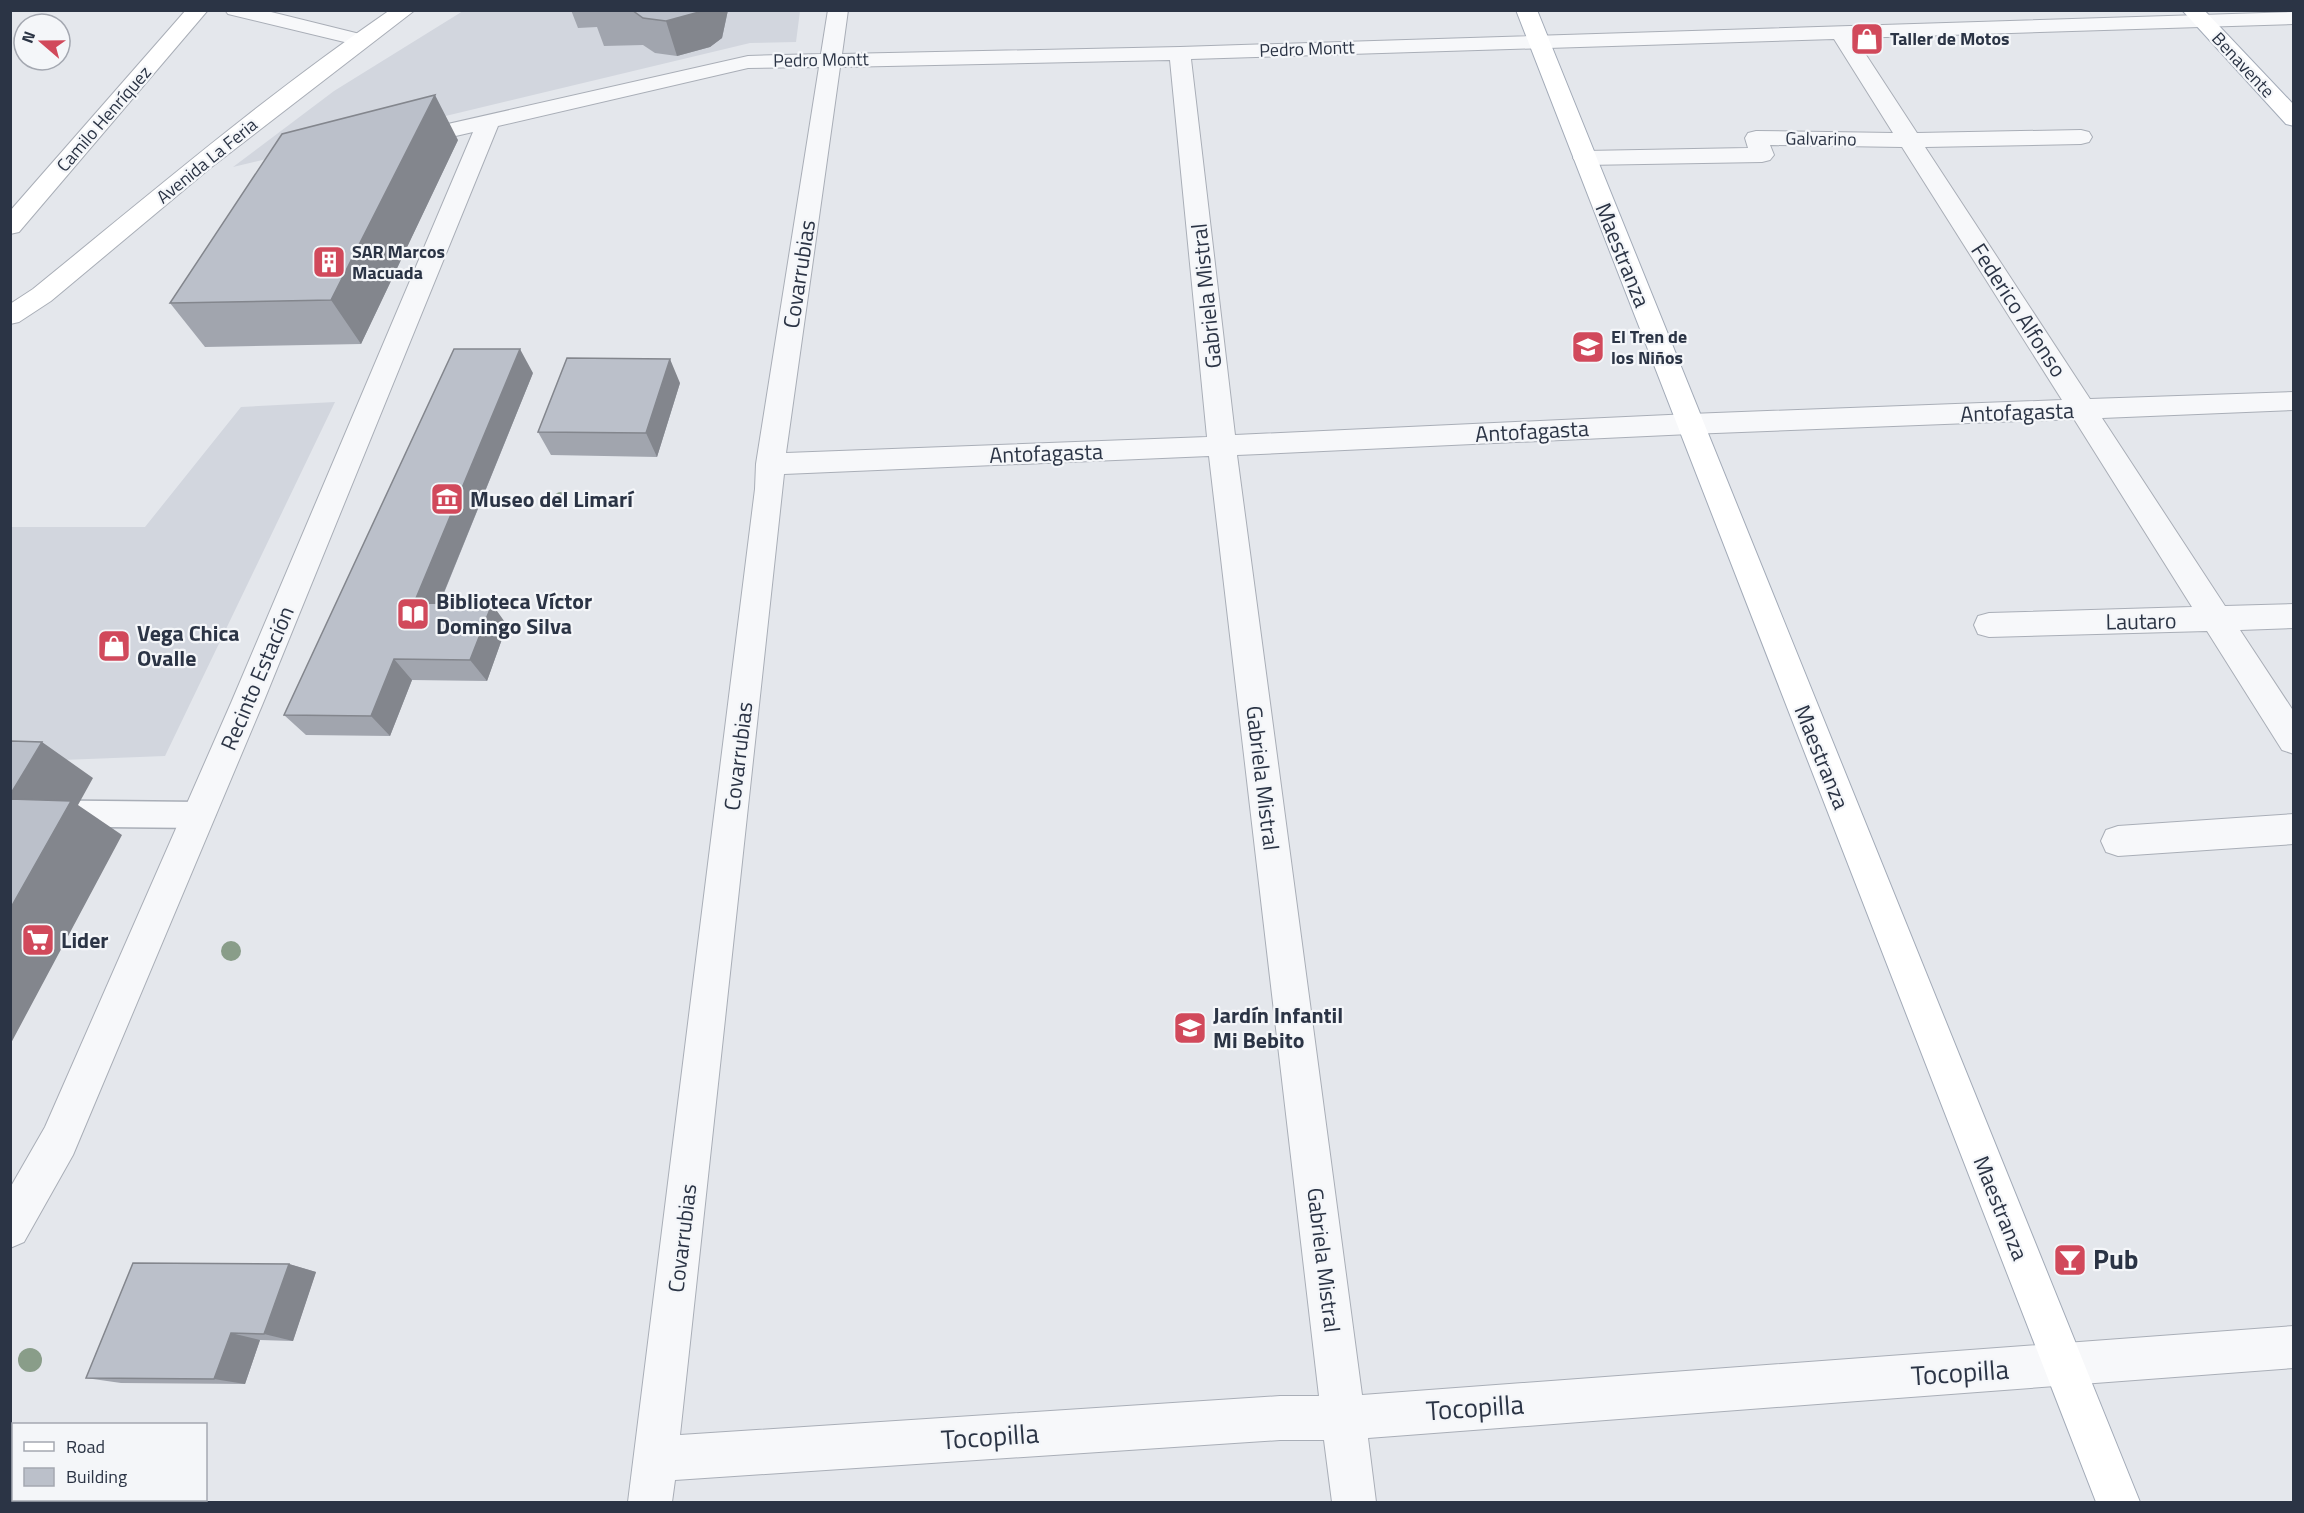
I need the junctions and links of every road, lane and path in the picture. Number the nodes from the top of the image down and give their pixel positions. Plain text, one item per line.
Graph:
1 (198, 10) edge
2 (235, 10) edge
3 (405, 10) edge
4 (838, 10) edge
5 (1526, 10) edge
6 (2197, 16) edge
7 (2294, 18) edge
8 (1842, 33) junction
9 (361, 40) junction
10 (1538, 41) junction
11 (1179, 53) junction
12 (832, 59) junction
13 (2294, 119) edge
14 (489, 121) junction
15 (2081, 137) dead end
16 (1910, 140) junction
17 (387, 146) edge
18 (1585, 158) junction
19 (10, 227) edge
20 (11, 316) edge
21 (2294, 401) edge
22 (2083, 410) junction
23 (1690, 424) junction
24 (1222, 446) junction
25 (770, 464) junction
26 (2294, 616) edge
27 (2217, 619) junction
28 (1989, 625) dead end
29 (2294, 740) edge
30 (10, 813) edge
31 (200, 814) junction
32 (2294, 829) edge
33 (2118, 841) dead end
34 (10, 1228) edge
35 (2294, 1347) edge
36 (2063, 1365) junction
37 (1343, 1418) junction
38 (656, 1459) junction
39 (650, 1503) edge
40 (1354, 1503) edge
41 (2118, 1503) edge

1 - 19 main road, Camilo Henríquez
2 - 9 street
3 - 9 main road, Avenida La Feria
4 - 12 street, Covarrubias
5 - 10 main road, Maestranza
6 - 7 street, Pedro Montt
6 - 8 street, Pedro Montt
6 - 13 main road, Benavente
8 - 10 street, Pedro Montt
8 - 16 street, Federico Alfonso
9 - 20 main road, Avenida La Feria
10 - 11 street, Pedro Montt
10 - 18 main road, Maestranza
11 - 12 street, Pedro Montt
11 - 24 street, Gabriela Mistral
12 - 14 street, Pedro Montt
12 - 25 street, Covarrubias
14 - 17 street, Pedro Montt
14 - 31 street, Recinto Estación
15 - 16 street, Galvarino
16 - 18 street, Galvarino
16 - 22 street, Federico Alfonso
18 - 23 main road, Maestranza
21 - 22 street, Antofagasta
22 - 23 street, Antofagasta
22 - 27 street, Federico Alfonso
23 - 24 street, Antofagasta
23 - 36 main road, Maestranza
24 - 25 street, Antofagasta
24 - 37 street, Gabriela Mistral
25 - 38 street, Covarrubias
26 - 27 street, Lautaro
27 - 28 street, Lautaro
27 - 29 street, Federico Alfonso
30 - 31 lane
31 - 34 street, Recinto Estación
32 - 33 street
35 - 36 street, Tocopilla
36 - 37 street, Tocopilla
36 - 41 main road, Maestranza
37 - 38 street, Tocopilla
37 - 40 street, Gabriela Mistral
38 - 39 street, Covarrubias

